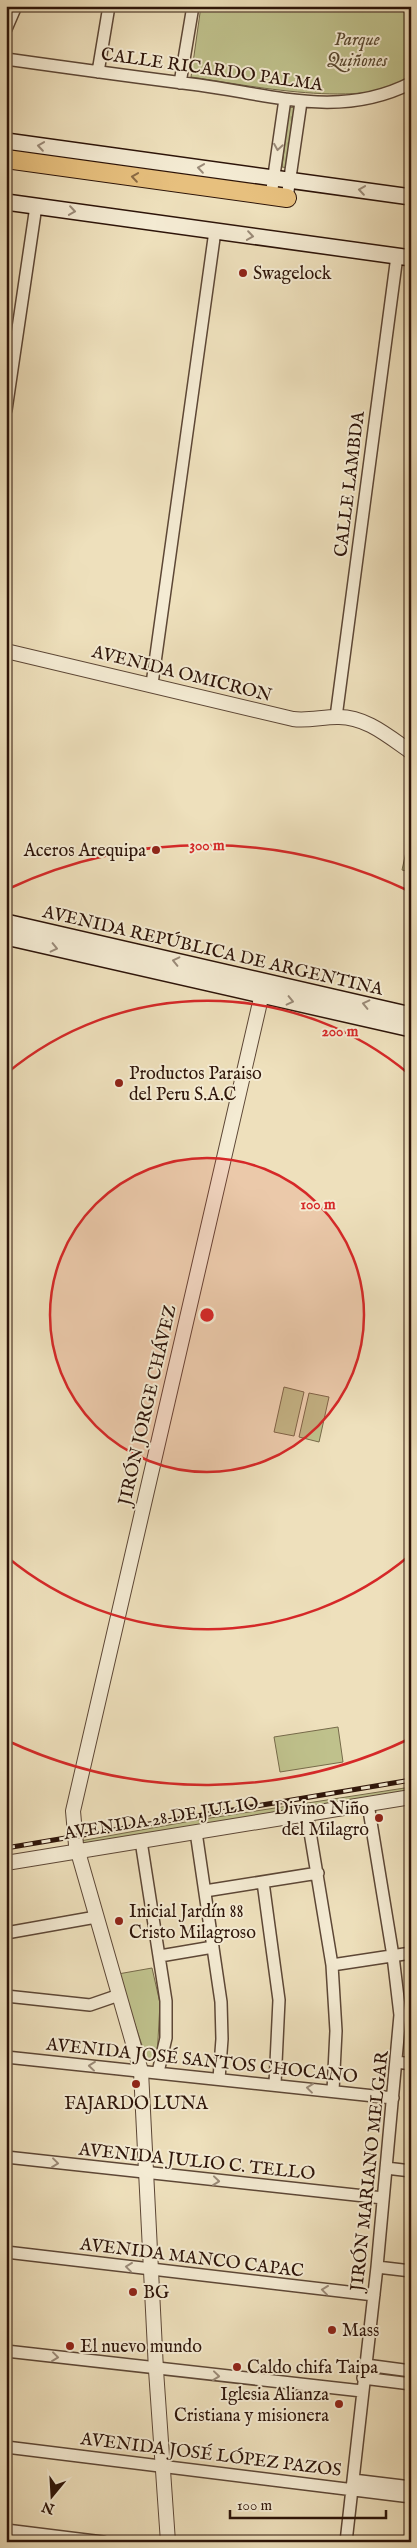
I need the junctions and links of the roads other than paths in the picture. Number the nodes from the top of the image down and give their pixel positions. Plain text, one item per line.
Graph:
1 (16, 6) edge
2 (109, 6) edge
3 (193, 6) edge
4 (6, 29) edge
5 (6, 59) edge
6 (98, 72) junction
7 (180, 83) junction
8 (411, 83) edge
9 (285, 99) junction
10 (301, 102) junction
11 (6, 141) edge
12 (6, 159) edge
13 (273, 178) junction
14 (290, 180) junction
15 (279, 197) junction
16 (411, 197) edge
17 (6, 202) edge
18 (36, 206) junction
19 (215, 231) junction
20 (404, 257) edge
21 (6, 410) edge
22 (6, 651) edge
23 (152, 684) junction
24 (342, 717) junction
25 (411, 752) edge
26 (11, 930) edge
27 (263, 988) junction
28 (411, 1014) edge
29 (411, 1029) edge
30 (411, 1797) edge
31 (368, 1804) junction
32 (307, 1814) junction
33 (196, 1832) junction
34 (141, 1841) junction
35 (76, 1844) junction
36 (6, 1863) edge
37 (318, 1873) junction
38 (263, 1882) junction
39 (205, 1891) junction
40 (96, 1917) junction
41 (6, 1933) edge
42 (213, 1948) junction
43 (411, 1953) edge
44 (160, 1956) junction
45 (394, 1956) junction
46 (332, 1966) junction
47 (120, 1995) junction
48 (6, 1996) edge
49 (6, 2056) edge
50 (397, 2062) junction
51 (411, 2064) edge
52 (141, 2071) junction
53 (158, 2072) junction
54 (219, 2079) junction
55 (274, 2084) junction
56 (333, 2091) junction
57 (394, 2098) junction
58 (6, 2157) edge
59 (386, 2168) junction
60 (411, 2171) edge
61 (147, 2174) junction
62 (383, 2198) junction
63 (6, 2252) edge
64 (377, 2267) junction
65 (151, 2270) junction
66 (411, 2271) edge
67 (374, 2295) junction
68 (6, 2351) edge
69 (366, 2365) junction
70 (156, 2370) junction
71 (411, 2372) edge
72 (364, 2378) junction
73 (411, 2384) edge
74 (362, 2391) junction
75 (6, 2447) edge
76 (163, 2466) junction
77 (353, 2485) junction
78 (411, 2486) edge
79 (411, 2496) edge
80 (6, 2530) edge
81 (103, 2542) edge
82 (168, 2542) edge
83 (346, 2542) edge

1 - 4 street
2 - 6 street
3 - 7 street
5 - 6 street, CALLE RICARDO PALMA
6 - 7 street, CALLE RICARDO PALMA
7 - 9 street, CALLE RICARDO PALMA
8 - 10 street, CALLE RICARDO PALMA
9 - 10 street, CALLE RICARDO PALMA
9 -> 13 street
10 - 14 street
13 -> 11 main road
15 -> 12 main road
13 - 14 main road
13 - 15 street
14 - 15 street
16 -> 14 main road
17 - 18 main road
18 -> 19 main road
18 - 21 street
19 -> 20 main road
19 - 23 street
20 - 24 street, CALLE LAMBDA
22 - 23 street, AVENIDA OMICRON
23 - 24 street, AVENIDA OMICRON
24 - 25 street
26 - 27 main road, AVENIDA REPÚBLICA DE ARGENTINA
28 -> 27 main road, AVENIDA REPÚBLICA DE ARGENTINA
27 -> 29 main road, AVENIDA REPÚBLICA DE ARGENTINA
27 - 35 street, JIRÓN JORGE CHÁVEZ
30 - 31 street, AVENIDA 28 DE JULIO
31 - 32 street, AVENIDA 28 DE JULIO
31 - 45 street, JIRÓN MARIANO MELGAR
32 - 33 street, AVENIDA 28 DE JULIO
32 - 37 street
33 - 34 street, AVENIDA 28 DE JULIO
33 - 39 street
34 - 35 street, AVENIDA 28 DE JULIO
34 - 44 street
35 - 36 street, AVENIDA 28 DE JULIO
35 - 40 street, JIRÓN JORGE CHÁVEZ
37 - 38 street
37 - 46 street
38 - 39 street
38 - 55 street
39 - 42 street
40 - 41 street
40 - 47 street, JIRÓN JORGE CHÁVEZ
42 - 44 street
42 - 54 street
43 - 45 street
44 - 53 street
45 - 46 street
45 - 50 street, JIRÓN MARIANO MELGAR
46 - 56 street
47 - 48 street
47 - 52 street, JIRÓN JORGE CHÁVEZ
52 -> 49 street, AVENIDA JOSÉ SANTOS CHOCANO
50 - 51 street
50 - 57 street, JIRÓN MARIANO MELGAR
52 - 53 street, AVENIDA JOSÉ SANTOS CHOCANO
52 - 61 street, JIRÓN JORGE CHÁVEZ
53 - 54 street, AVENIDA JOSÉ SANTOS CHOCANO
54 - 55 street, AVENIDA JOSÉ SANTOS CHOCANO
56 -> 55 street, AVENIDA JOSÉ SANTOS CHOCANO
56 - 57 street, AVENIDA JOSÉ SANTOS CHOCANO
57 - 59 street, JIRÓN MARIANO MELGAR
58 -> 61 street, AVENIDA JULIO C. TELLO
59 - 60 street
59 - 62 street, JIRÓN MARIANO MELGAR
61 -> 62 street, AVENIDA JULIO C. TELLO
61 - 65 street, JIRÓN JORGE CHÁVEZ
62 - 64 street, JIRÓN MARIANO MELGAR
65 -> 63 street, AVENIDA MANCO CAPAC
64 - 66 street
64 - 67 street, JIRÓN MARIANO MELGAR
67 -> 65 street, AVENIDA MANCO CAPAC
65 - 70 street, JIRÓN JORGE CHÁVEZ
67 - 69 street, JIRÓN MARIANO MELGAR
68 -> 70 street
69 - 71 street
69 - 72 street, JIRÓN MARIANO MELGAR
70 -> 74 street
70 - 76 street, JIRÓN JORGE CHÁVEZ
72 - 73 street
72 - 74 street, JIRÓN MARIANO MELGAR
74 - 77 street, JIRÓN MARIANO MELGAR
75 - 76 street, AVENIDA JOSÉ LÓPEZ PAZOS
76 - 77 street, AVENIDA JOSÉ LÓPEZ PAZOS
76 - 82 street, JIRÓN JORGE CHÁVEZ
77 - 78 street, AVENIDA JOSÉ LÓPEZ PAZOS
77 - 79 street, AVENIDA JOSÉ LÓPEZ PAZOS
77 - 83 street, JIRÓN MARIANO MELGAR
80 - 81 street

